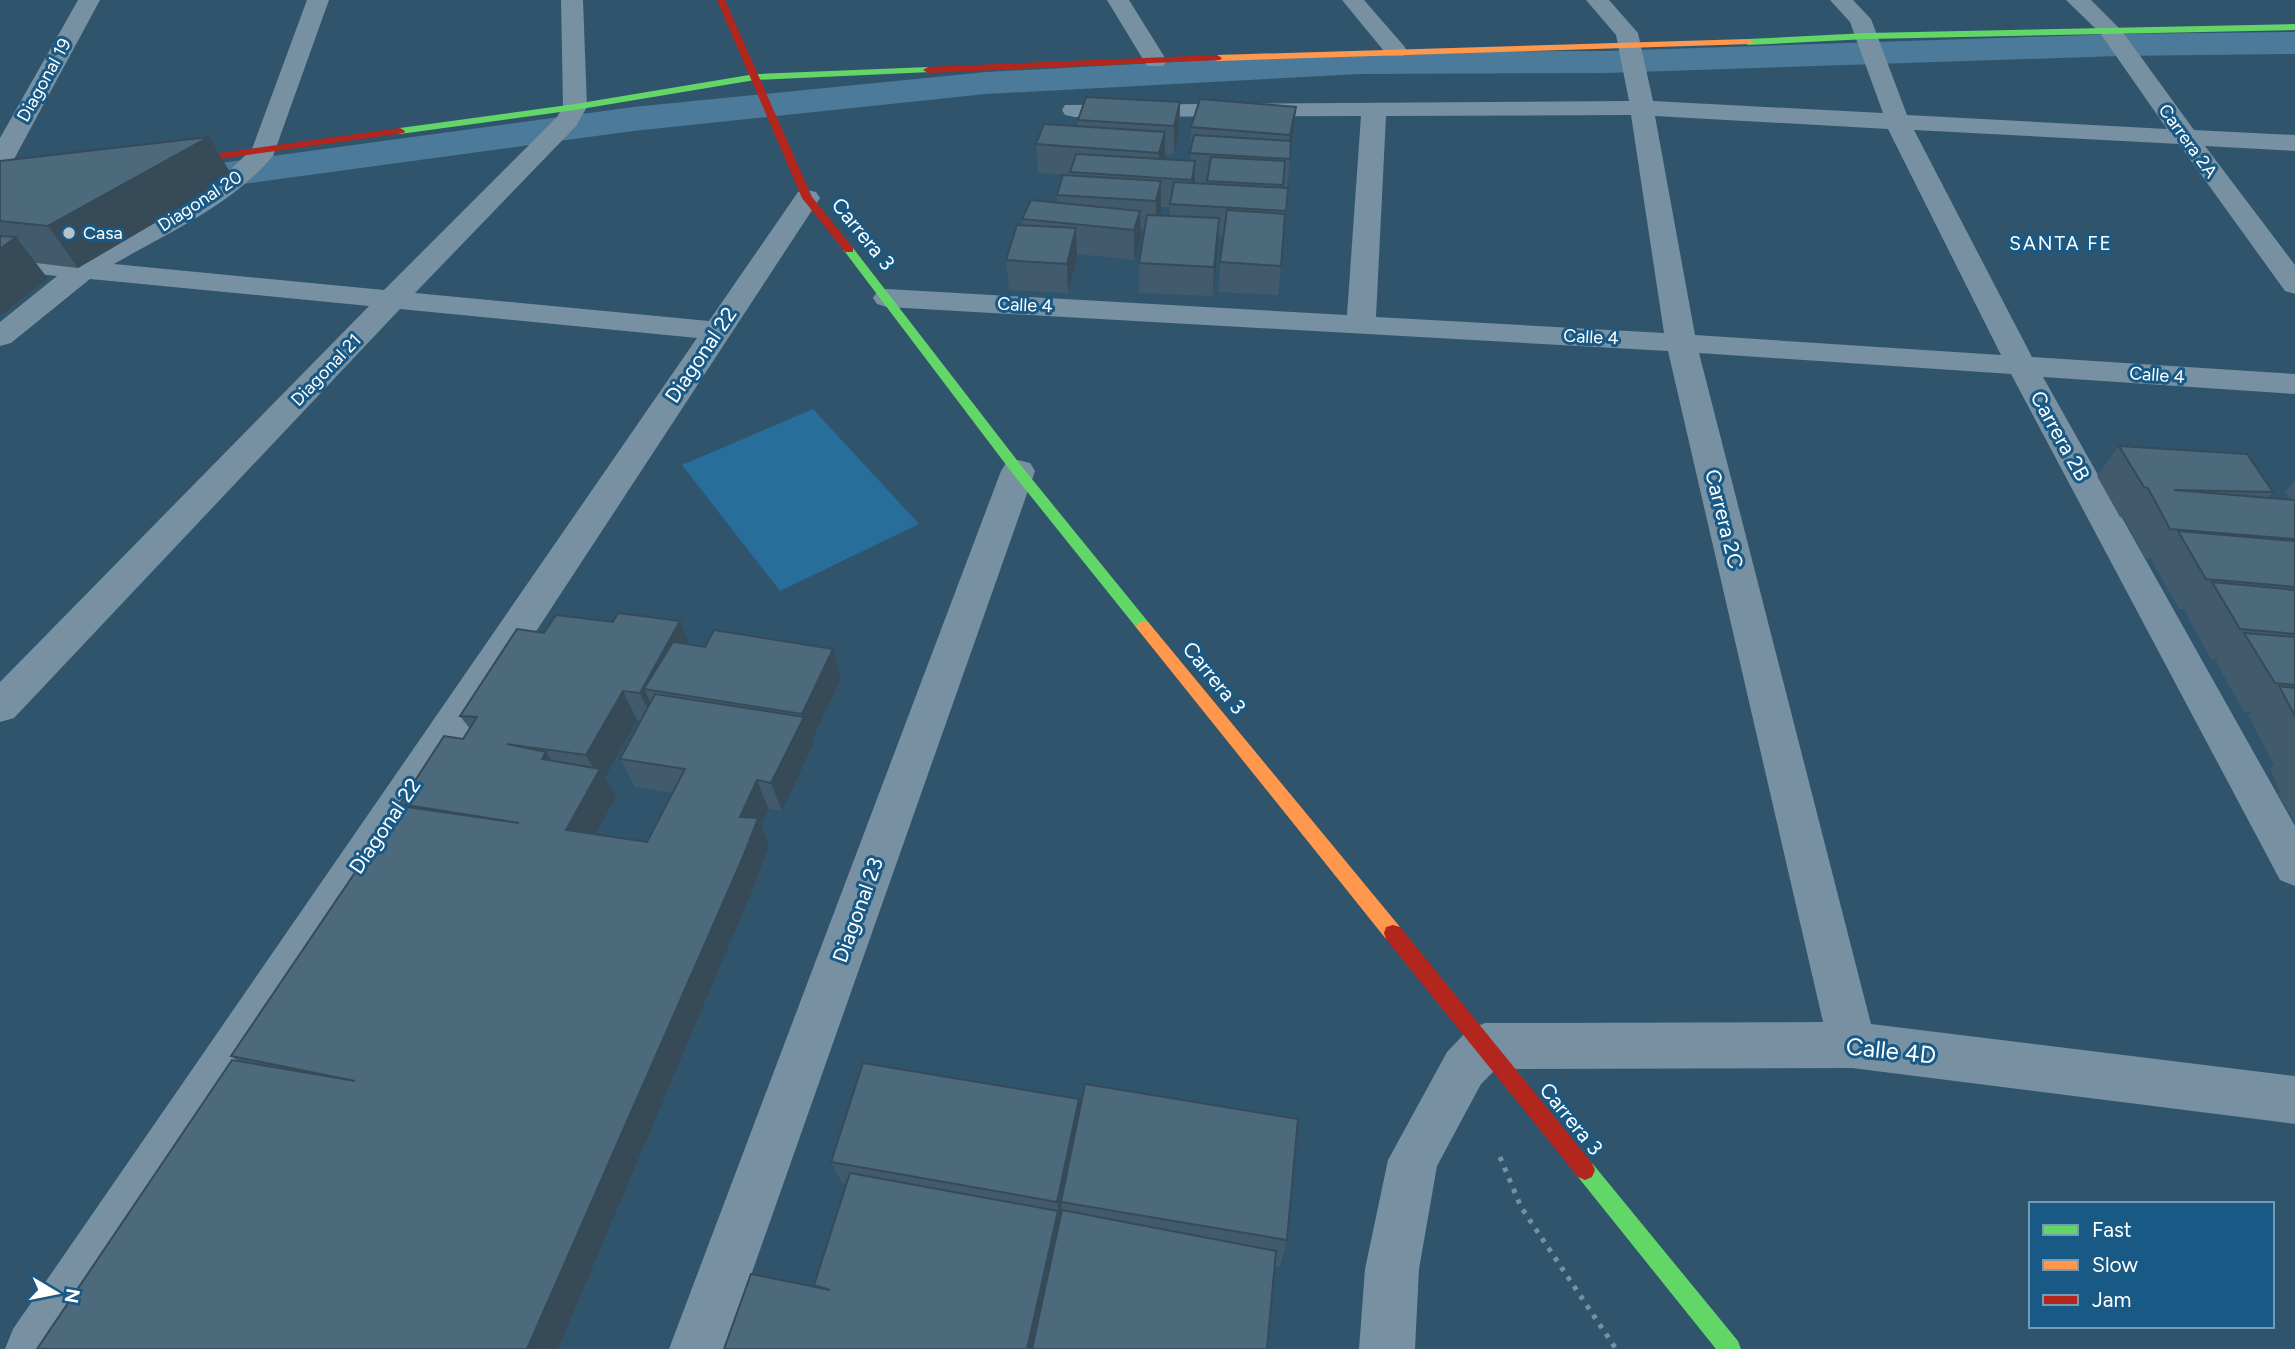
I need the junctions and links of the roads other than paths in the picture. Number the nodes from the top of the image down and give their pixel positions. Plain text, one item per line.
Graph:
1 (89, 0) edge
2 (318, 0) edge
3 (572, 0) edge
4 (721, 0) edge
5 (1118, 0) edge
6 (1353, 0) edge
7 (1597, 0) edge
8 (1841, 0) edge
9 (2077, 0) edge
10 (2295, 27) edge
11 (2113, 33) junction
12 (1873, 50) junction
13 (1396, 51) junction
14 (1155, 61) junction
15 (1636, 74) junction
16 (758, 83) junction
17 (1374, 109) junction
18 (1074, 110) dead end
19 (571, 114) junction
20 (1898, 123) junction
21 (2185, 138) junction
22 (2295, 143) edge
23 (257, 160) junction
24 (0, 161) edge
25 (153, 165) edge
26 (807, 198) junction
27 (0, 262) edge
28 (84, 271) junction
29 (2295, 285) edge
30 (887, 298) junction
31 (392, 302) junction
32 (1362, 324) junction
33 (717, 331) junction
34 (0, 337) edge
35 (1681, 342) junction
36 (2021, 365) junction
37 (2295, 384) edge
38 (1018, 471) junction
39 (0, 707) edge
40 (2295, 867) edge
41 (1852, 1045) junction
42 (1485, 1046) junction
43 (2295, 1100) edge
44 (33, 1349) edge
45 (697, 1349) edge
46 (1387, 1349) edge
47 (1730, 1349) edge

1 - 24 street, Diagonal 19
2 - 23 street
3 - 19 street
4 - 16 street, Carrera 3
5 - 14 street
6 - 13 street
7 - 15 street, Carrera 2C
8 - 12 street, Carrera 2B
9 - 11 street, Carrera 2A
10 - 11 street
11 - 12 street
11 - 21 street, Carrera 2A
12 - 15 street
12 - 20 street, Carrera 2B
13 - 14 street
13 - 15 street
14 - 16 street
15 - 17 street
15 - 20 street
15 - 35 street, Carrera 2C
16 - 19 street
16 - 26 street, Carrera 3
17 - 18 street
17 - 32 street
19 - 23 street
19 - 31 street, Diagonal 21
20 - 21 street
20 - 36 street, Carrera 2B
21 - 22 street
21 - 29 street, Carrera 2A
23 - 25 street
23 - 28 street, Diagonal 20
26 - 30 street, Carrera 3
26 - 33 street, Diagonal 22
27 - 28 street
28 - 31 street
28 - 34 street, Diagonal 20
30 - 32 street, Calle 4
30 - 38 street, Carrera 3
31 - 33 street
31 - 39 street, Diagonal 21
32 - 35 street, Calle 4
33 - 44 street, Diagonal 22
35 - 36 street, Calle 4
35 - 41 street, Carrera 2C
36 - 37 street, Calle 4
36 - 40 street, Carrera 2B
38 - 42 street, Carrera 3
38 - 45 street, Diagonal 23
41 - 42 street, Calle 4D
41 - 43 street, Calle 4D
42 - 46 street
42 - 47 street, Carrera 3

